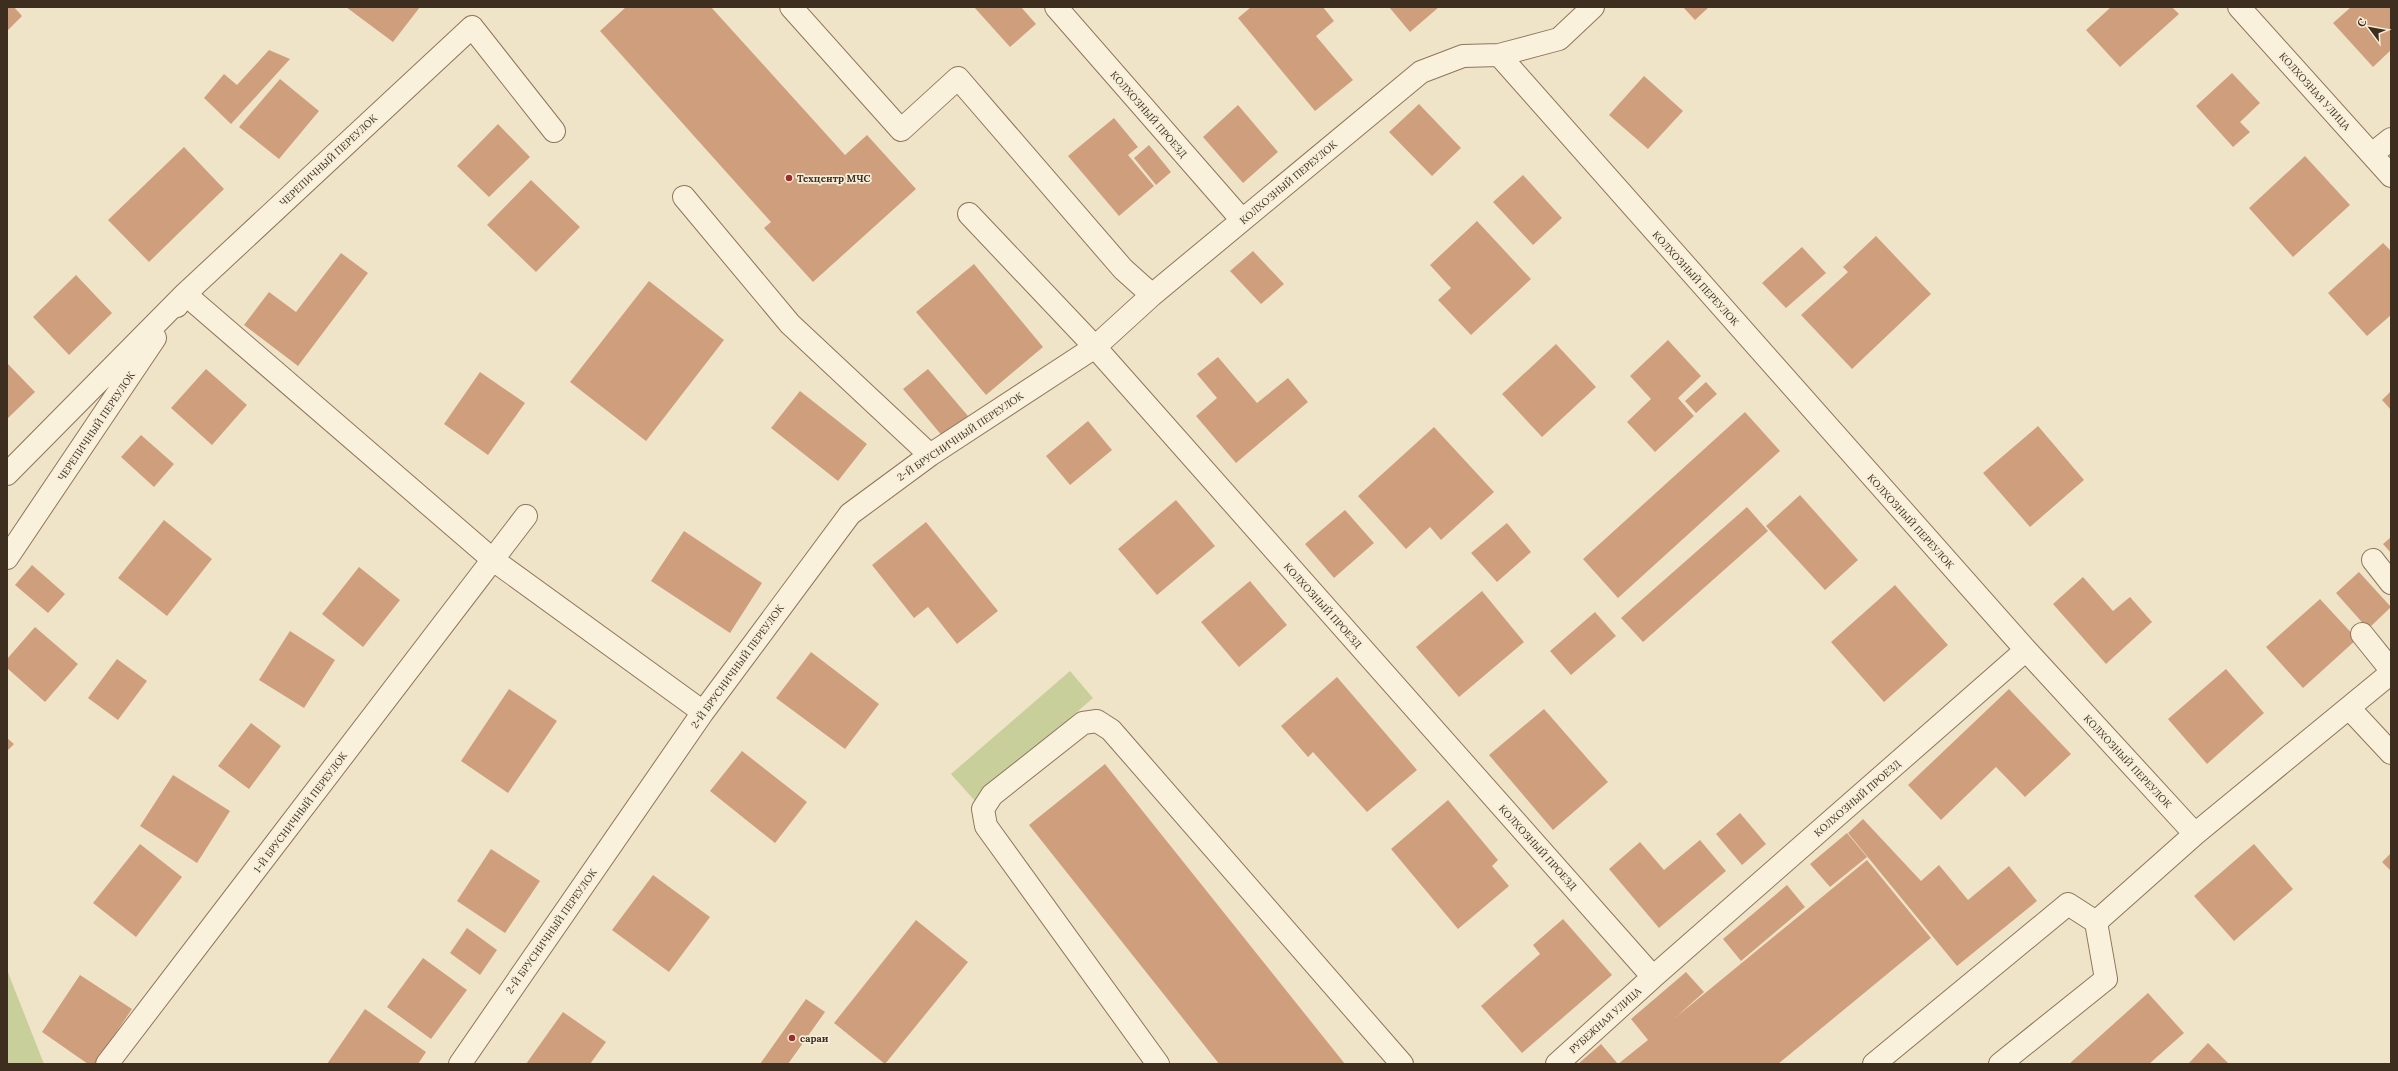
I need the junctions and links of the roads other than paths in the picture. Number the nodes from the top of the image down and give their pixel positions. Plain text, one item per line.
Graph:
1 (791, 7) edge
2 (1056, 7) edge
3 (1593, 7) edge
4 (2239, 7) edge
5 (1499, 55) junction
6 (554, 131) dead end
7 (2391, 139) edge
8 (2372, 154) junction
9 (2391, 176) edge
10 (684, 196) dead end
11 (969, 214) dead end
12 (1242, 220) junction
13 (185, 294) junction
14 (1152, 295) junction
15 (1095, 347) junction
16 (930, 455) junction
17 (7, 474) edge
18 (526, 516) dead end
19 (7, 558) edge
20 (492, 559) junction
21 (2373, 560) dead end
22 (2391, 583) edge
23 (2362, 634) dead end
24 (2026, 650) junction
25 (2391, 670) edge
26 (2391, 673) edge
27 (2349, 708) junction
28 (703, 712) junction
29 (2391, 753) edge
30 (2195, 834) junction
31 (2096, 922) junction
32 (1653, 977) junction
33 (108, 1064) edge
34 (460, 1064) edge
35 (1158, 1064) edge
36 (1402, 1064) edge
37 (1558, 1064) edge
38 (1874, 1064) edge
39 (2000, 1064) edge

1 - 14 street
2 - 12 street, КОЛХОЗНЫЙ ПРОЕЗД
3 - 5 street, КОЛХОЗНЫЙ ПЕРЕУЛОК
4 - 8 street, КОЛХОЗНАЯ УЛИЦА
5 - 12 street, КОЛХОЗНЫЙ ПЕРЕУЛОК
5 - 24 street, КОЛХОЗНЫЙ ПЕРЕУЛОК
6 - 13 street, ЧЕРЕПИЧНЫЙ ПЕРЕУЛОК
7 - 8 street
8 - 9 street, КОЛХОЗНАЯ УЛИЦА
10 - 16 street
11 - 15 street, КОЛХОЗНЫЙ ПРОЕЗД
12 - 14 street, КОЛХОЗНЫЙ ПЕРЕУЛОК
13 - 17 street, ЧЕРЕПИЧНЫЙ ПЕРЕУЛОК
13 - 19 street, ЧЕРЕПИЧНЫЙ ПЕРЕУЛОК
13 - 20 street
14 - 15 street, КОЛХОЗНЫЙ ПЕРЕУЛОК
15 - 16 street, 2-Й БРУСНИЧНЫЙ ПЕРЕУЛОК
15 - 32 street, КОЛХОЗНЫЙ ПРОЕЗД
16 - 28 street, 2-Й БРУСНИЧНЫЙ ПЕРЕУЛОК
18 - 20 street, 1-Й БРУСНИЧНЫЙ ПЕРЕУЛОК
20 - 28 street
20 - 33 street, 1-Й БРУСНИЧНЫЙ ПЕРЕУЛОК
21 - 22 street
23 - 25 street
24 - 30 street, КОЛХОЗНЫЙ ПЕРЕУЛОК
24 - 32 street, КОЛХОЗНЫЙ ПРОЕЗД
26 - 27 street
27 - 29 street
27 - 30 street
28 - 34 street, 2-Й БРУСНИЧНЫЙ ПЕРЕУЛОК
30 - 31 street
31 - 38 street
31 - 39 street
32 - 37 street, РУБЕЖНАЯ УЛИЦА
35 - 36 street

